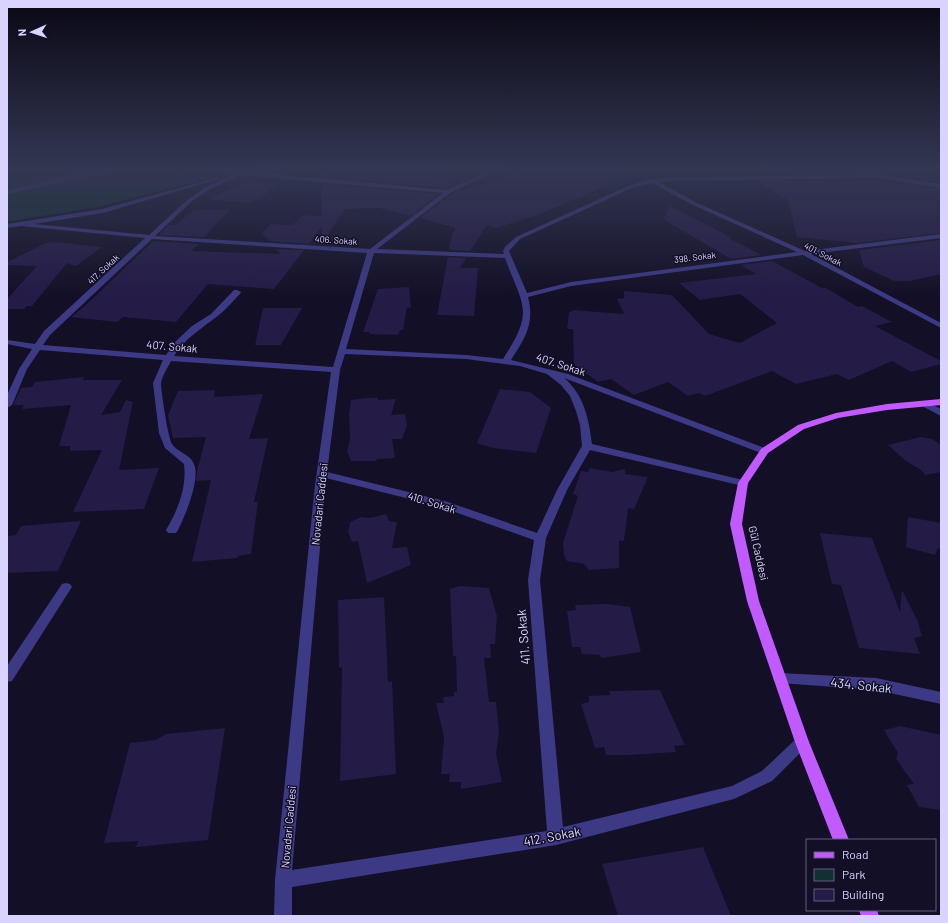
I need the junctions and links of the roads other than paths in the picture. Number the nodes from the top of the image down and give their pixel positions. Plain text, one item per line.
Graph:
1 (103, 211) edge
2 (178, 211) edge
3 (423, 211) edge
4 (577, 211) edge
5 (711, 211) edge
6 (21, 224) junction
7 (7, 226) edge
8 (941, 236) edge
9 (150, 237) junction
10 (371, 251) junction
11 (804, 253) junction
12 (507, 256) junction
13 (237, 292) dead end
14 (525, 296) junction
15 (941, 326) edge
16 (7, 342) edge
17 (37, 347) junction
18 (341, 351) junction
19 (168, 358) junction
20 (506, 362) junction
21 (336, 370) junction
22 (549, 371) junction
23 (941, 402) edge
24 (925, 404) junction
25 (7, 405) edge
26 (941, 413) edge
27 (587, 446) junction
28 (764, 451) junction
29 (322, 474) junction
30 (743, 484) junction
31 (172, 530) dead end
32 (540, 538) junction
33 (66, 587) dead end
34 (7, 677) edge
35 (780, 678) junction
36 (941, 698) edge
37 (802, 742) junction
38 (556, 836) junction
39 (840, 839) edge
40 (283, 880) junction
41 (282, 916) edge

1 - 6 street
2 - 9 street, 417. Sokak
3 - 10 street
4 - 12 street
5 - 11 street, 401. Sokak
6 - 7 street
6 - 9 street, 406. Sokak
8 - 11 street, 398. Sokak
9 - 10 street, 406. Sokak
9 - 17 street, 417. Sokak
10 - 12 street, 406. Sokak
10 - 18 street, Novadari Caddesi
11 - 14 street, 398. Sokak
11 - 15 street, 401. Sokak
12 - 14 street
13 - 19 street
14 - 20 street
16 - 17 street, 407. Sokak
17 - 19 street, 407. Sokak
17 - 25 street, 417. Sokak
18 - 20 street, 407. Sokak
18 - 21 street, Novadari Caddesi
19 - 21 street, 407. Sokak
19 - 31 street
20 - 22 street, 407. Sokak
21 - 29 street, Novadari Caddesi
22 - 27 street
22 - 28 street, 407. Sokak
23 - 24 main road, Gül Caddesi
24 - 26 street
24 - 28 main road, Gül Caddesi
27 - 30 street
27 - 32 street, 411. Sokak
28 - 30 main road, Gül Caddesi
29 - 32 street, 410. Sokak
29 - 40 street, Novadari Caddesi
30 - 35 main road, Gül Caddesi
32 - 38 street, 411. Sokak
33 - 34 street
35 - 36 street, 434. Sokak
35 - 37 main road, Gül Caddesi
37 - 38 street, 412. Sokak
37 - 39 main road, Gül Caddesi
38 - 40 street, 412. Sokak
40 - 41 street, Novadari Caddesi

